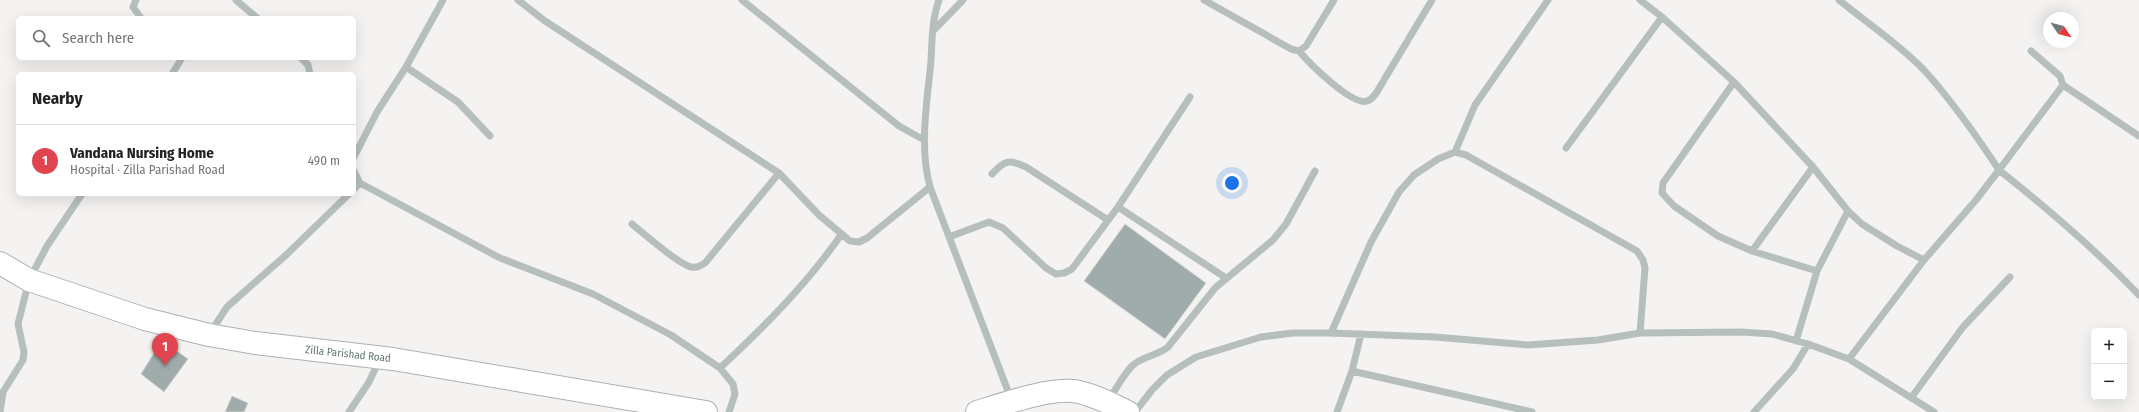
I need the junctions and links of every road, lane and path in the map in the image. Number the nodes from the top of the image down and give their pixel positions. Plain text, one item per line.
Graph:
1 (136, 0) edge
2 (236, 0) edge
3 (443, 0) edge
4 (518, 0) edge
5 (742, 0) edge
6 (963, 0) edge
7 (1204, 0) edge
8 (1334, 0) edge
9 (1432, 0) edge
10 (1548, 0) edge
11 (1839, 0) edge
12 (1642, 1) edge
13 (936, 2) edge
14 (1215, 3) edge
15 (140, 16) edge
16 (255, 16) edge
17 (1662, 17) junction
18 (933, 30) junction
19 (1299, 51) junction
20 (2031, 51) dead end
21 (181, 60) edge
22 (303, 60) edge
23 (406, 67) junction
24 (173, 72) edge
25 (310, 72) edge
26 (1734, 82) junction
27 (2063, 85) junction
28 (1190, 97) dead end
29 (490, 136) dead end
30 (2139, 136) edge
31 (924, 140) junction
32 (356, 146) edge
33 (1566, 148) dead end
34 (1455, 152) junction
35 (1813, 167) junction
36 (1999, 170) junction
37 (1315, 171) dead end
38 (779, 173) junction
39 (992, 174) dead end
40 (356, 175) edge
41 (360, 184) junction
42 (356, 187) edge
43 (930, 187) junction
44 (81, 196) edge
45 (347, 196) edge
46 (1118, 207) junction
47 (1848, 211) junction
48 (1108, 220) junction
49 (632, 224) dead end
50 (841, 235) junction
51 (949, 237) junction
52 (1752, 251) junction
53 (1924, 260) junction
54 (0, 263) edge
55 (1817, 271) junction
56 (2010, 277) dead end
57 (1226, 278) junction
58 (29, 280) junction
59 (2139, 294) edge
60 (1331, 333) junction
61 (1640, 333) junction
62 (1361, 334) junction
63 (209, 335) junction
64 (1796, 341) junction
65 (1808, 344) junction
66 (381, 357) junction
67 (1849, 359) junction
68 (720, 368) junction
69 (1352, 371) junction
70 (1911, 398) junction
71 (1012, 402) junction
72 (1108, 402) junction
73 (0, 412) edge
74 (349, 412) edge
75 (706, 412) edge
76 (729, 412) edge
77 (977, 412) edge
78 (1128, 412) edge
79 (1135, 412) edge
80 (1337, 412) edge
81 (1532, 412) edge
82 (1754, 412) edge
83 (1934, 412) edge

1 - 15 street
2 - 16 street
3 - 23 street
4 - 38 street
5 - 31 street
6 - 18 street
7 - 14 street
8 - 19 street
9 - 19 street
10 - 34 street
11 - 36 street
12 - 17 street
13 - 18 street
14 - 19 street
17 - 26 street
17 - 33 street
18 - 31 street
20 - 27 street
21 - 24 street
22 - 25 street
23 - 29 street
23 - 32 street
26 - 35 street
26 - 52 street
27 - 30 street
27 - 36 street
28 - 46 street
31 - 43 street
34 - 60 street
34 - 61 street
35 - 47 street
35 - 52 street
36 - 53 street
36 - 59 street
37 - 57 street
38 - 49 street
38 - 50 street
39 - 48 street
40 - 41 street
41 - 42 street
41 - 68 street
43 - 50 street
43 - 51 street
44 - 58 street
45 - 63 street
46 - 48 street
46 - 57 street
47 - 53 street
47 - 55 street
48 - 51 street
50 - 68 street
51 - 71 street
52 - 55 street
53 - 67 street
54 - 58 main road, Zilla Parishad Road
55 - 64 street
56 - 70 street
57 - 72 street
58 - 63 main road, Zilla Parishad Road
58 - 73 street
60 - 62 street
60 - 79 street
61 - 62 street
61 - 64 street
62 - 69 street
63 - 66 main road, Zilla Parishad Road
64 - 65 street
65 - 67 street
65 - 82 street
66 - 74 street
66 - 75 main road, Zilla Parishad Road
67 - 70 street
68 - 76 street
69 - 80 street
69 - 81 street
70 - 83 street
71 - 72 main road
71 - 77 main road
72 - 78 main road

